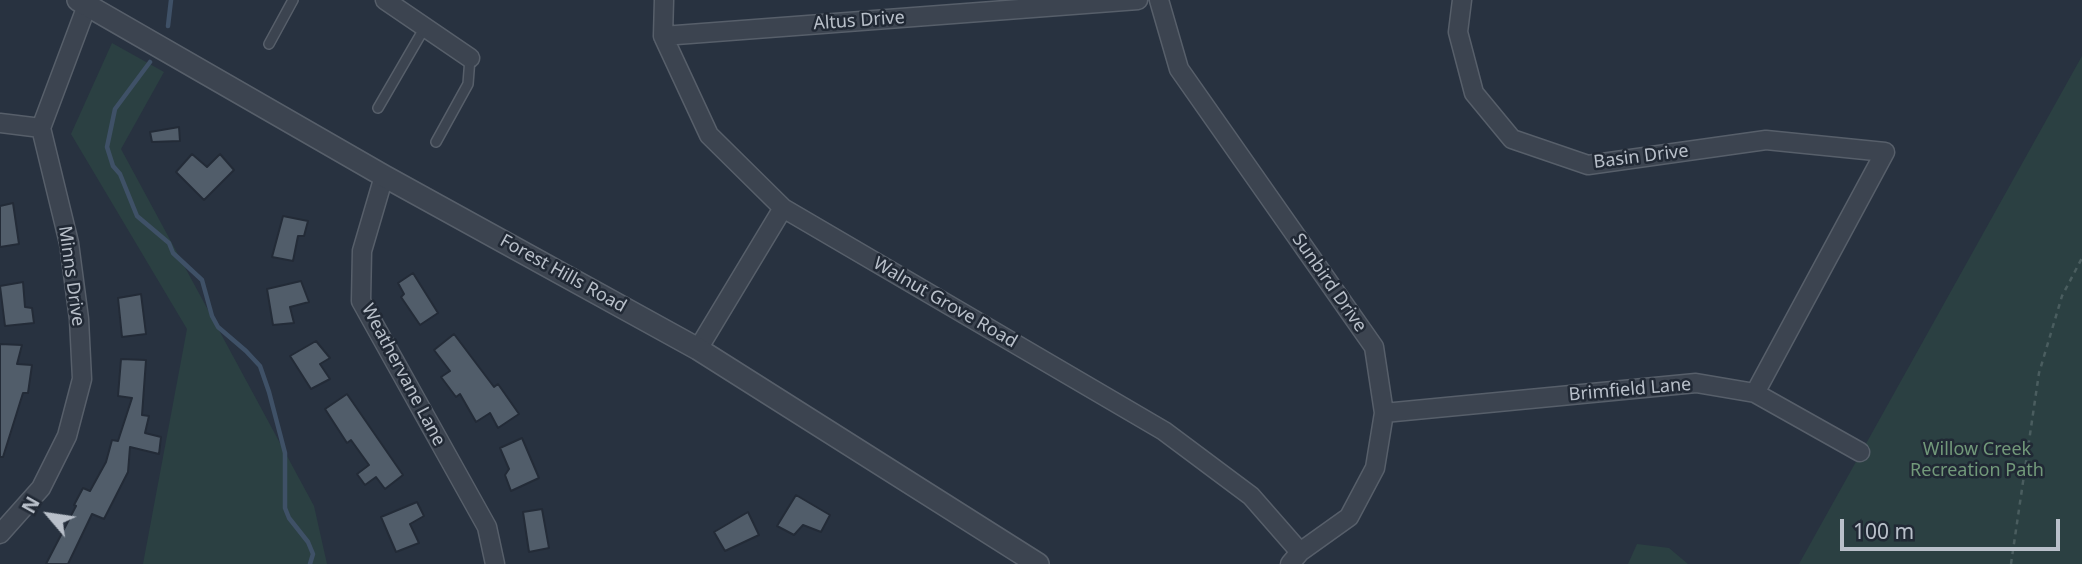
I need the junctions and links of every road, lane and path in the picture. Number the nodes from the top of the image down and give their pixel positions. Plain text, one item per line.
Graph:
1 (293, 0) edge
2 (385, 0) edge
3 (664, 0) edge
4 (1138, 0) edge
5 (1159, 0) edge
6 (1462, 0) edge
7 (85, 2) edge
8 (425, 27) junction
9 (663, 36) junction
10 (269, 44) dead end
11 (470, 58) joint
12 (378, 108) dead end
13 (0, 123) edge
14 (41, 128) junction
15 (436, 142) dead end
16 (384, 176) junction
17 (783, 208) junction
18 (2082, 258) edge
19 (698, 349) junction
20 (1755, 393) junction
21 (1384, 413) junction
22 (1860, 452) dead end
23 (0, 534) edge
24 (1295, 558) edge
25 (495, 564) edge
26 (1038, 564) edge
27 (2011, 564) edge

1 - 10 lane
2 - 8 street
3 - 9 street, Walnut Grove Road
4 - 9 street, Altus Drive
5 - 21 street, Sunbird Drive
6 - 20 street, Basin Drive
7 - 14 street
7 - 16 street, Forest Hills Road
8 - 11 street
8 - 12 lane
9 - 17 street, Walnut Grove Road
11 - 15 lane
13 - 14 street
14 - 23 street, Minns Drive
16 - 19 street, Forest Hills Road
16 - 25 street, Weathervane Lane
17 - 19 street
17 - 24 street, Walnut Grove Road
18 - 27 path
19 - 26 street, Forest Hills Road
20 - 21 street, Brimfield Lane
20 - 22 street, Brimfield Lane
21 - 24 street, Sunbird Drive

